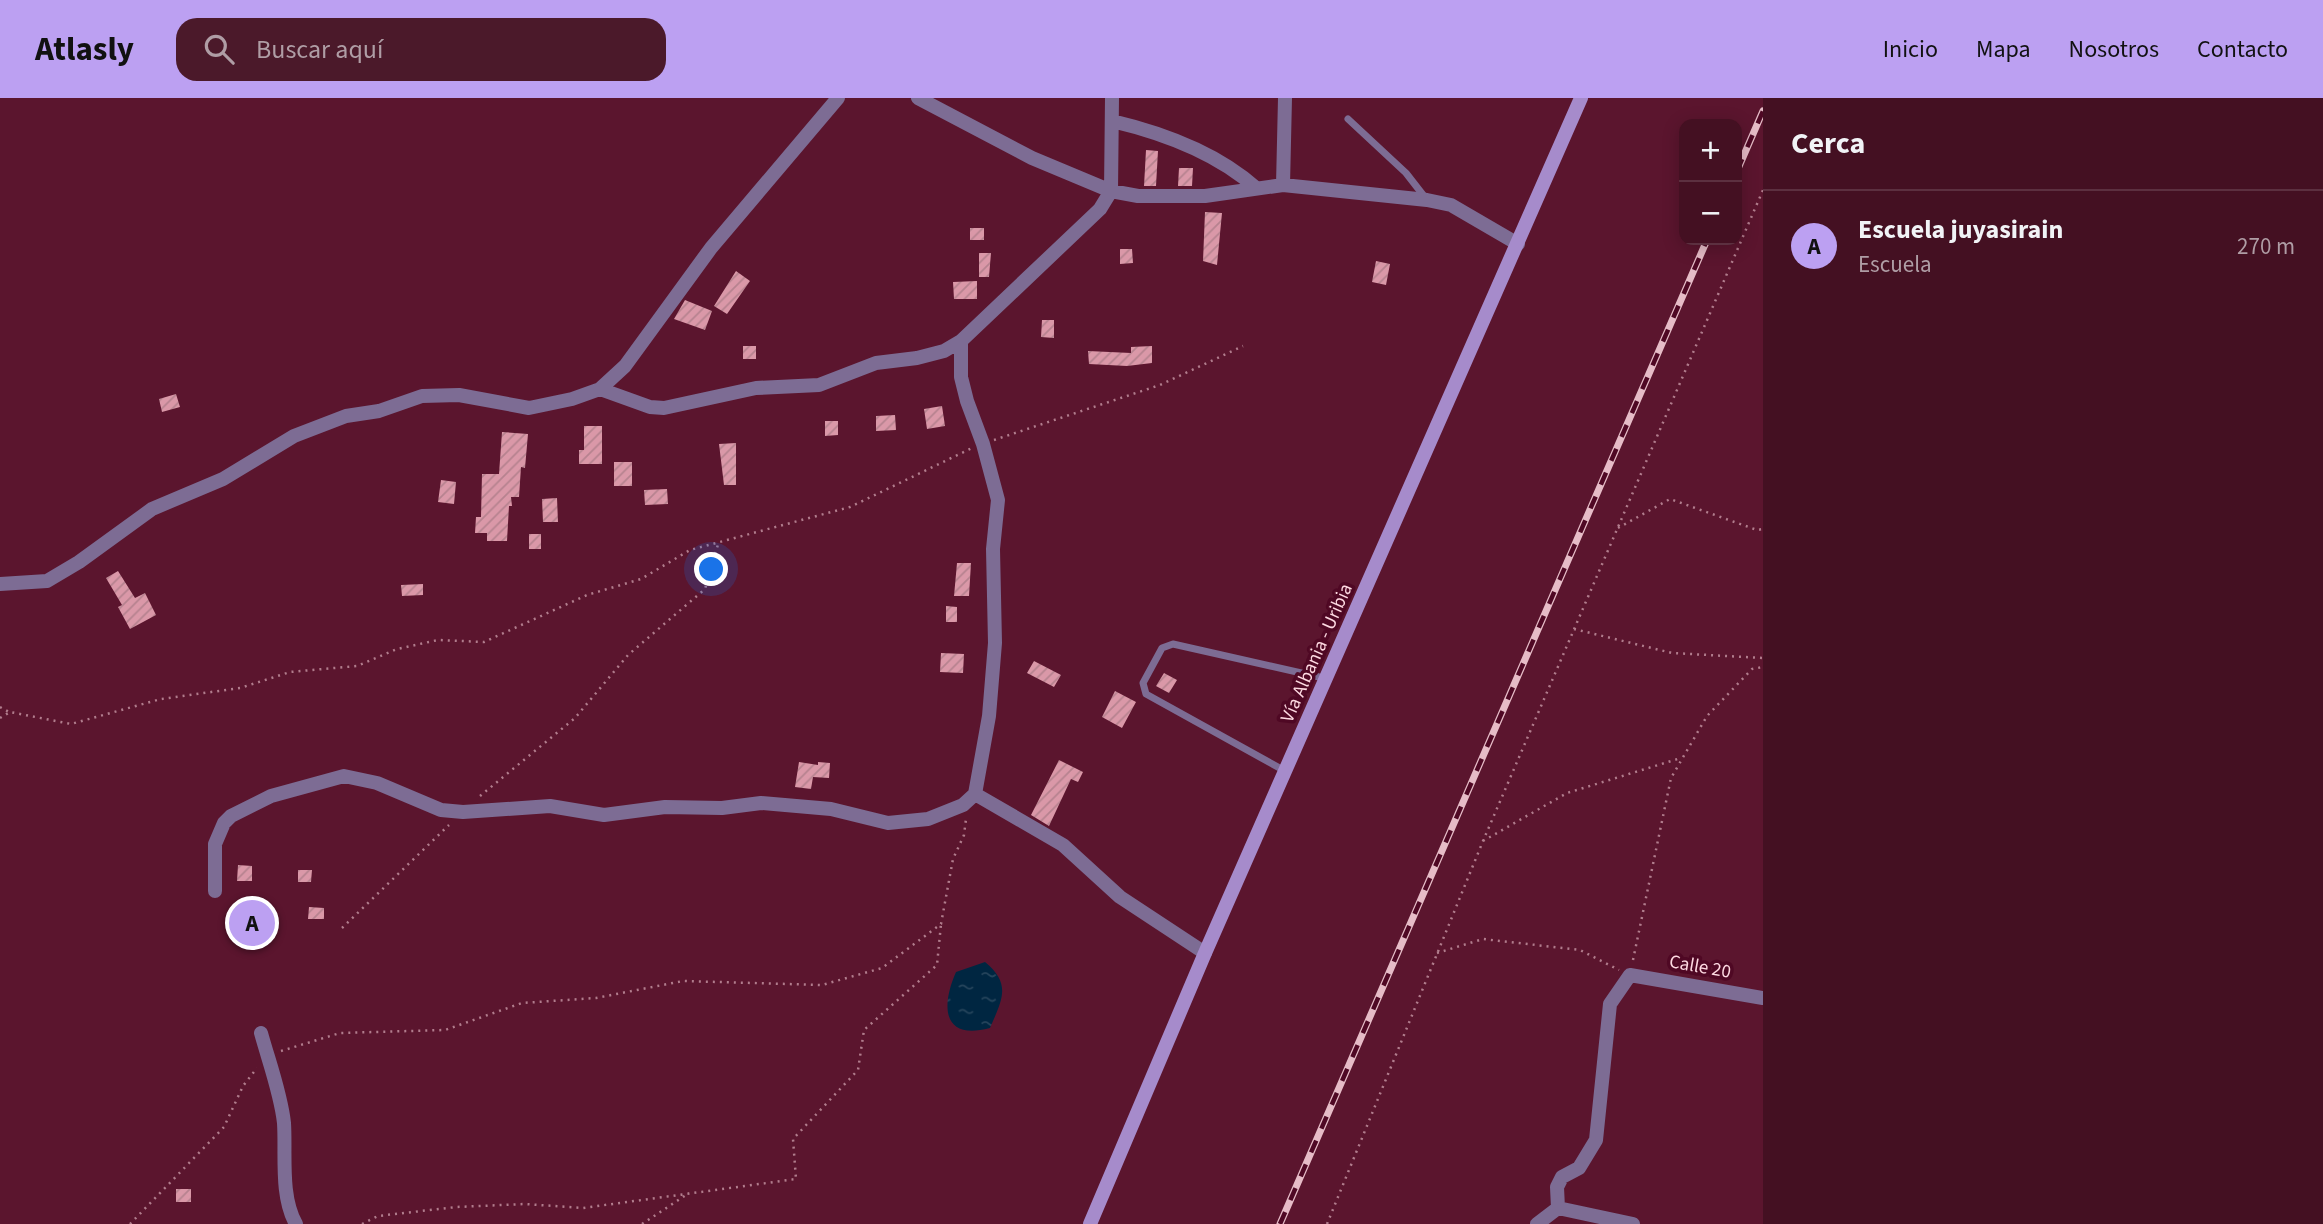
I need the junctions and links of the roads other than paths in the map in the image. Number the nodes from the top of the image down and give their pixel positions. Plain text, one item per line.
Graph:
1 (838, 98) edge
2 (918, 98) edge
3 (1112, 98) edge
4 (1285, 98) edge
5 (1581, 98) edge
6 (1348, 119) dead end
7 (1112, 121) junction
8 (1283, 185) junction
9 (1256, 188) junction
10 (1111, 191) junction
11 (1427, 200) junction
12 (1518, 244) junction
13 (961, 341) junction
14 (600, 389) junction
15 (0, 584) edge
16 (1328, 679) junction
17 (1285, 771) junction
18 (975, 793) junction
19 (215, 891) dead end
20 (1205, 953) junction
21 (1763, 998) edge
22 (261, 1033) dead end
23 (1558, 1208) junction
24 (296, 1224) edge
25 (1090, 1224) edge
26 (1537, 1224) edge
27 (1633, 1224) edge

1 - 14 street
2 - 10 street
3 - 7 street
4 - 8 street
5 - 12 main road, Vía Albania - Uribia
6 - 11 lane
7 - 9 street
7 - 10 street
8 - 9 street
8 - 11 street
9 - 10 street
10 - 13 street
11 - 12 street
12 - 16 main road, Vía Albania - Uribia
13 - 14 street
13 - 18 street
14 - 15 street
16 - 17 main road, Vía Albania - Uribia
16 - 17 lane
17 - 20 main road, Vía Albania - Uribia
18 - 19 street
18 - 20 street
20 - 25 main road, Vía Albania - Uribia
21 - 23 street, Calle 20
22 - 24 street
23 - 26 street
23 - 27 street

